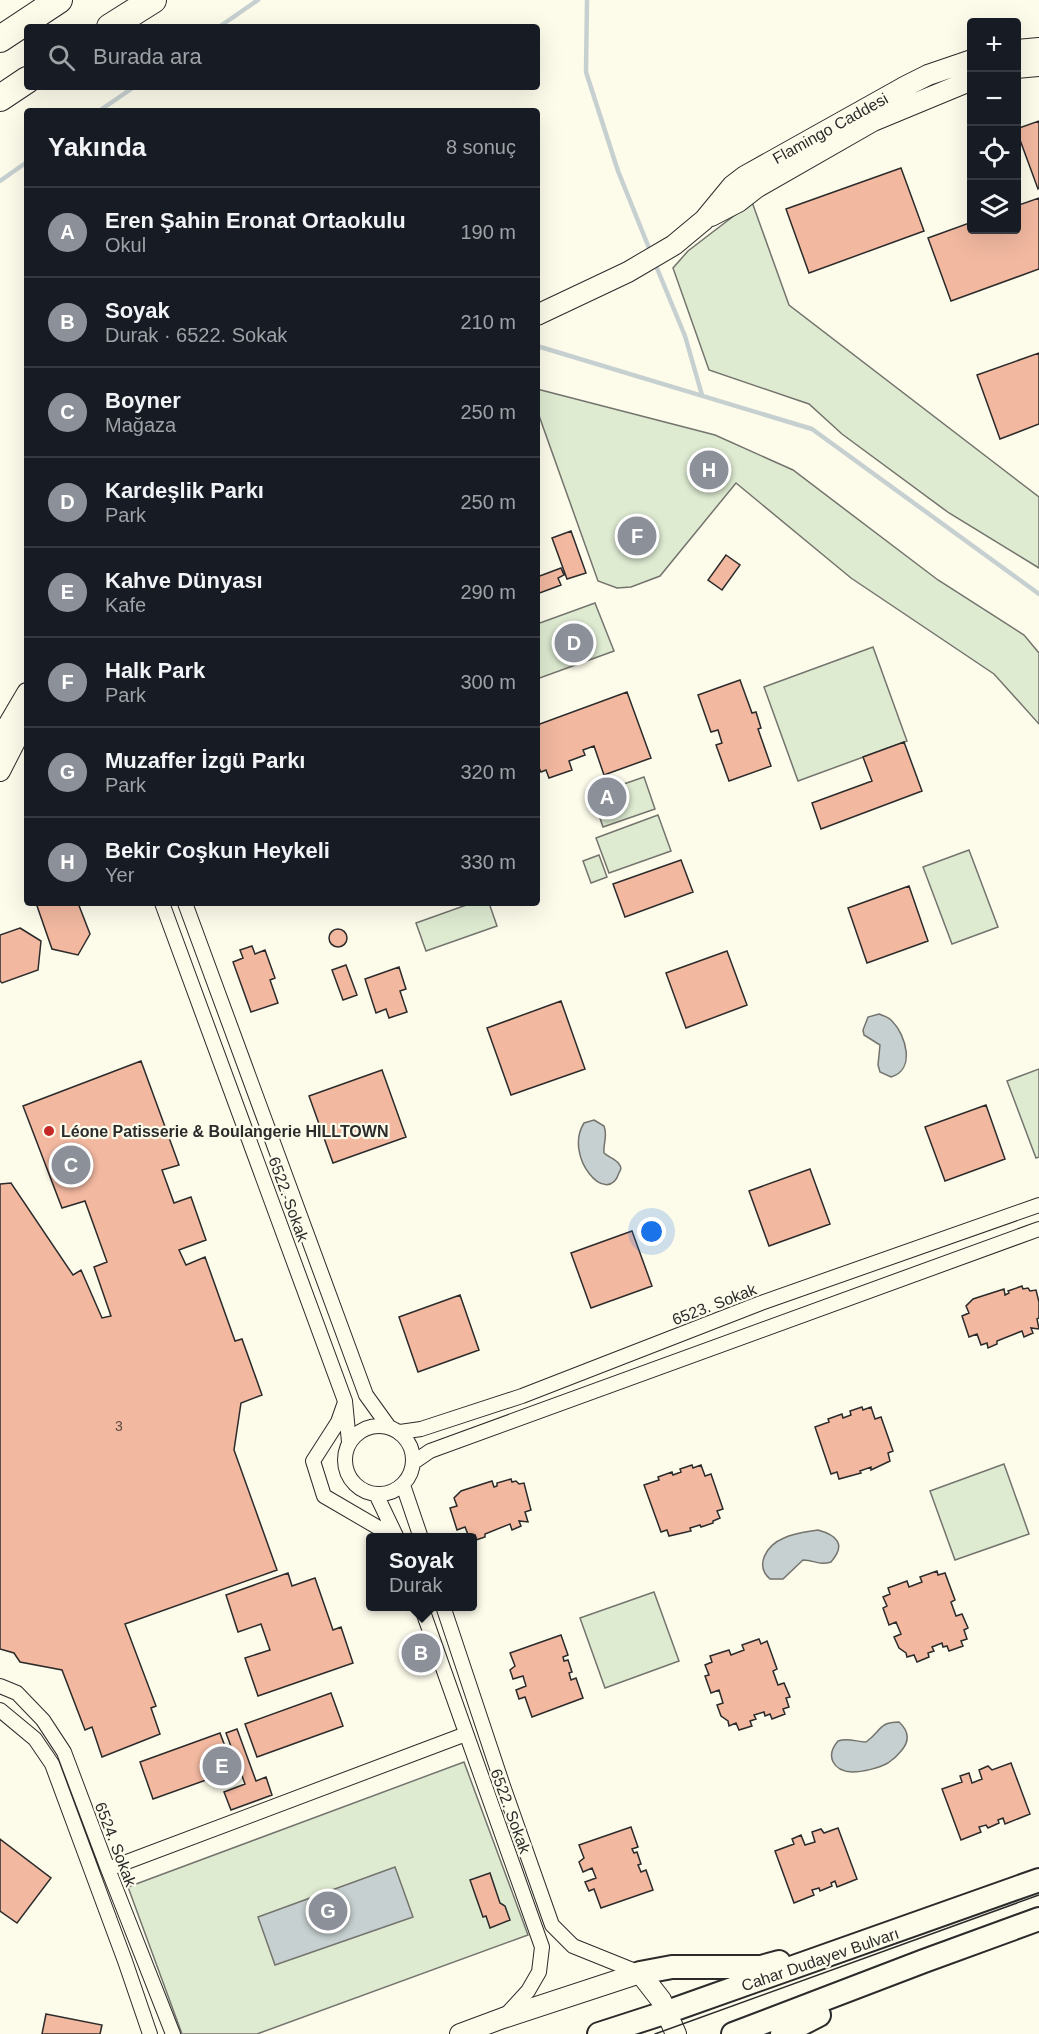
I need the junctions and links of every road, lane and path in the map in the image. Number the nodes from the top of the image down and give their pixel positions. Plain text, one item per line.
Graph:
1 (59, 0) edge
2 (140, 0) edge
3 (153, 0) edge
4 (107, 24) edge
5 (115, 24) edge
6 (0, 39) edge
7 (1039, 48) edge
8 (1021, 50) edge
9 (967, 62) edge
10 (1039, 66) edge
11 (1021, 68) edge
12 (24, 82) edge
13 (967, 82) edge
14 (0, 99) edge
15 (704, 220) junction
16 (540, 314) edge
17 (24, 698) edge
18 (24, 724) edge
19 (0, 739) edge
20 (0, 771) edge
21 (163, 906) edge
22 (186, 906) edge
23 (1039, 1205) edge
24 (1039, 1229) edge
25 (345, 1401) junction
26 (395, 1430) junction
27 (349, 1442) junction
28 (414, 1462) junction
29 (403, 1485) junction
30 (376, 1494) junction
31 (387, 1533) edge
32 (394, 1533) edge
33 (419, 1533) edge
34 (423, 1611) edge
35 (445, 1611) edge
36 (0, 1686) edge
37 (0, 1710) edge
38 (466, 1734) junction
39 (108, 1869) junction
40 (1039, 1880) edge
41 (1039, 1919) edge
42 (911, 1927) junction
43 (924, 1961) junction
44 (640, 1973) junction
45 (667, 2012) junction
46 (503, 2018) junction
47 (150, 2034) edge
48 (173, 2034) edge
49 (460, 2034) edge
50 (599, 2034) edge
51 (676, 2034) edge
52 (733, 2034) edge
53 (782, 2034) edge

1 - 6 highway
2 - 4 highway
3 - 5 highway
7 - 8 street
9 - 15 street, Flamingo Caddesi
10 - 11 street
12 - 14 highway
13 - 15 street, Flamingo Caddesi
15 - 16 street, Flamingo Caddesi
17 - 19 street
18 - 20 street
21 - 25 street, 6522. Sokak
22 - 26 street, 6522. Sokak
23 - 26 street, 6523. Sokak
24 - 28 street
25 - 27 street, 6522. Sokak
25 - 31 street
26 - 27 street
26 - 28 street
27 - 30 street
28 - 29 street
29 - 30 street
29 - 33 street
30 - 32 street
34 - 38 street, 6522. Sokak
35 - 44 street, 6522. Sokak
36 - 39 street, 6524. Sokak
37 - 47 street, 6524. Sokak
38 - 39 street
38 - 46 street, 6522. Sokak
39 - 48 street, 6524. Sokak
40 - 42 main road, Cahar Dudayev Bulvarı
41 - 43 main road
42 - 44 main road
42 - 45 main road, Cahar Dudayev Bulvarı
43 - 52 main road
43 - 53 main road
44 - 45 street
44 - 46 street
45 - 50 main road, Cahar Dudayev Bulvarı
45 - 51 street
46 - 49 street

